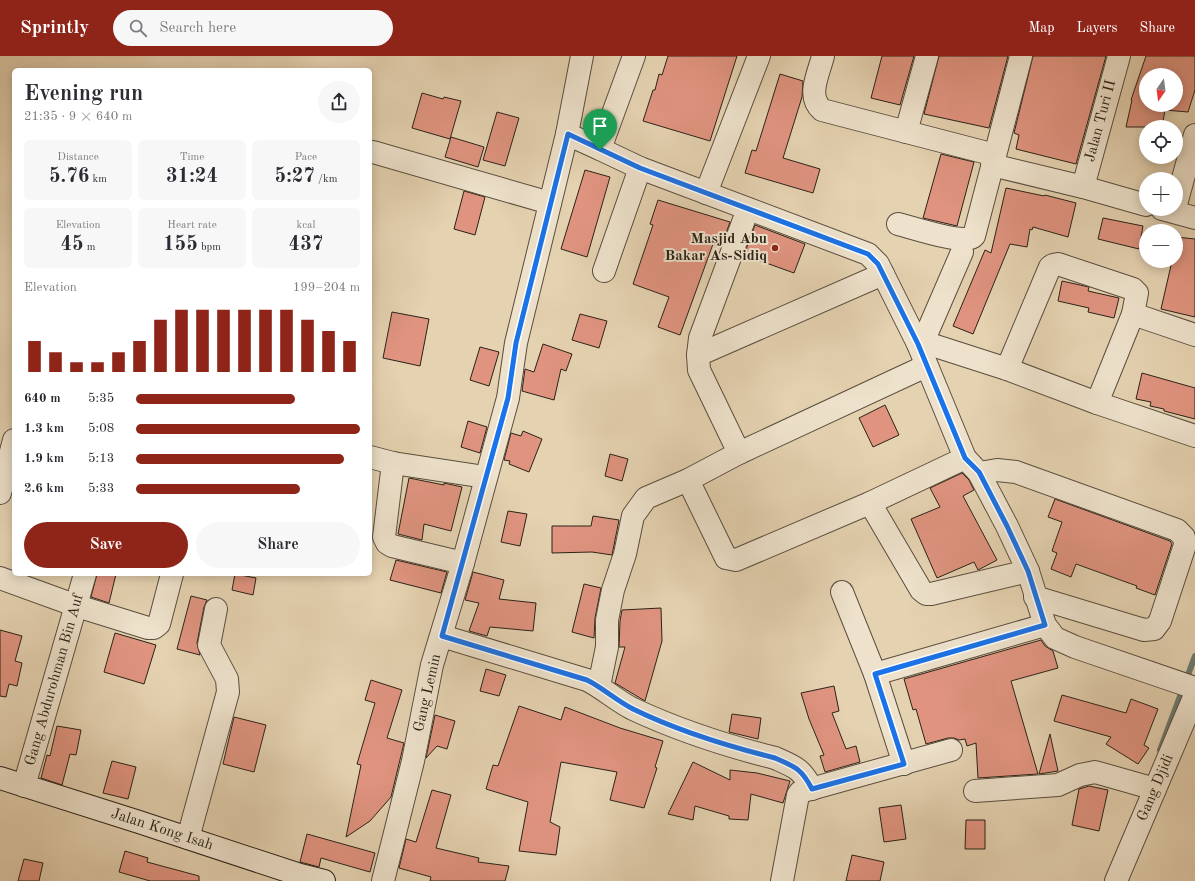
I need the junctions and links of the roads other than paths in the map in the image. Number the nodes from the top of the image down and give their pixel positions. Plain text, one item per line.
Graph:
1 (582, 56) edge
2 (634, 56) edge
3 (759, 56) edge
4 (823, 56) edge
5 (927, 56) edge
6 (1021, 56) edge
7 (1119, 56) edge
8 (906, 132) junction
9 (568, 134) junction
10 (1195, 134) edge
11 (600, 150) junction
12 (372, 152) edge
13 (993, 160) junction
14 (640, 168) junction
15 (1183, 173) edge
16 (1083, 187) junction
17 (706, 193) junction
18 (1139, 202) edge
19 (550, 203) junction
20 (748, 209) junction
21 (1183, 213) edge
22 (1195, 218) edge
23 (898, 224) dead end
24 (962, 252) dead end
25 (604, 271) dead end
26 (883, 274) junction
27 (1133, 314) junction
28 (1195, 335) edge
29 (921, 343) junction
30 (698, 355) junction
31 (926, 366) junction
32 (1007, 369) junction
33 (1097, 403) junction
34 (1195, 436) edge
35 (12, 448) edge
36 (739, 453) junction
37 (372, 458) edge
38 (394, 463) junction
39 (972, 465) junction
40 (486, 477) junction
41 (688, 480) junction
42 (0, 493) edge
43 (870, 503) junction
44 (463, 563) junction
45 (1028, 571) junction
46 (84, 576) edge
47 (171, 576) edge
48 (0, 578) edge
49 (842, 592) dead end
50 (1035, 597) junction
51 (77, 606) junction
52 (216, 609) dead end
53 (1045, 625) junction
54 (442, 636) junction
55 (875, 674) junction
56 (599, 686) junction
57 (1195, 688) edge
58 (1195, 695) edge
59 (951, 750) dead end
60 (904, 764) junction
61 (0, 778) edge
62 (24, 786) junction
63 (812, 789) junction
64 (1155, 789) junction
65 (975, 791) dead end
66 (188, 838) junction
67 (300, 878) edge
68 (324, 881) edge
69 (383, 881) edge
70 (782, 881) edge
71 (1116, 881) edge

1 - 9 street, Gang Lemin
2 - 11 street
3 - 17 street
4 - 8 street
5 - 8 street
6 - 13 street
7 - 16 street, Jalan Turi II
8 - 13 street
9 - 11 street
9 - 19 street, Gang Lemin
10 - 15 street
11 - 14 street
12 - 19 street
13 - 16 street
13 - 23 street
14 - 17 street
14 - 25 street
16 - 18 street
17 - 20 street
19 - 40 street, Gang Lemin
20 - 26 street
20 - 30 street
21 - 22 street
24 - 29 street
26 - 29 street
26 - 30 street
27 - 28 street
27 - 32 street
27 - 33 street
29 - 31 street
29 - 32 street
30 - 36 street
31 - 36 street
31 - 39 street
32 - 33 street
33 - 34 street
35 - 42 street
36 - 41 street
37 - 38 street
38 - 40 street
38 - 44 street
39 - 43 street
39 - 45 street
39 - 50 street
40 - 44 street, Gang Lemin
41 - 43 street
41 - 56 street
43 - 45 street
44 - 54 street, Gang Lemin
45 - 50 street
46 - 51 street, Gang Abdurohman Bin Auf
47 - 51 street
48 - 51 street
49 - 55 street
50 - 53 street
51 - 62 street, Gang Abdurohman Bin Auf
52 - 66 street
53 - 55 street
53 - 57 street
54 - 56 street
54 - 69 street, Gang Lemin
55 - 60 street
56 - 63 street
58 - 64 street, Gang Djidi
59 - 60 street
60 - 63 street
61 - 62 street, Jalan Kong Isah
62 - 66 street, Jalan Kong Isah
63 - 70 street
64 - 65 street
64 - 71 street, Gang Djidi
66 - 67 street, Jalan Kong Isah
67 - 68 street, Jalan Kong Isah

